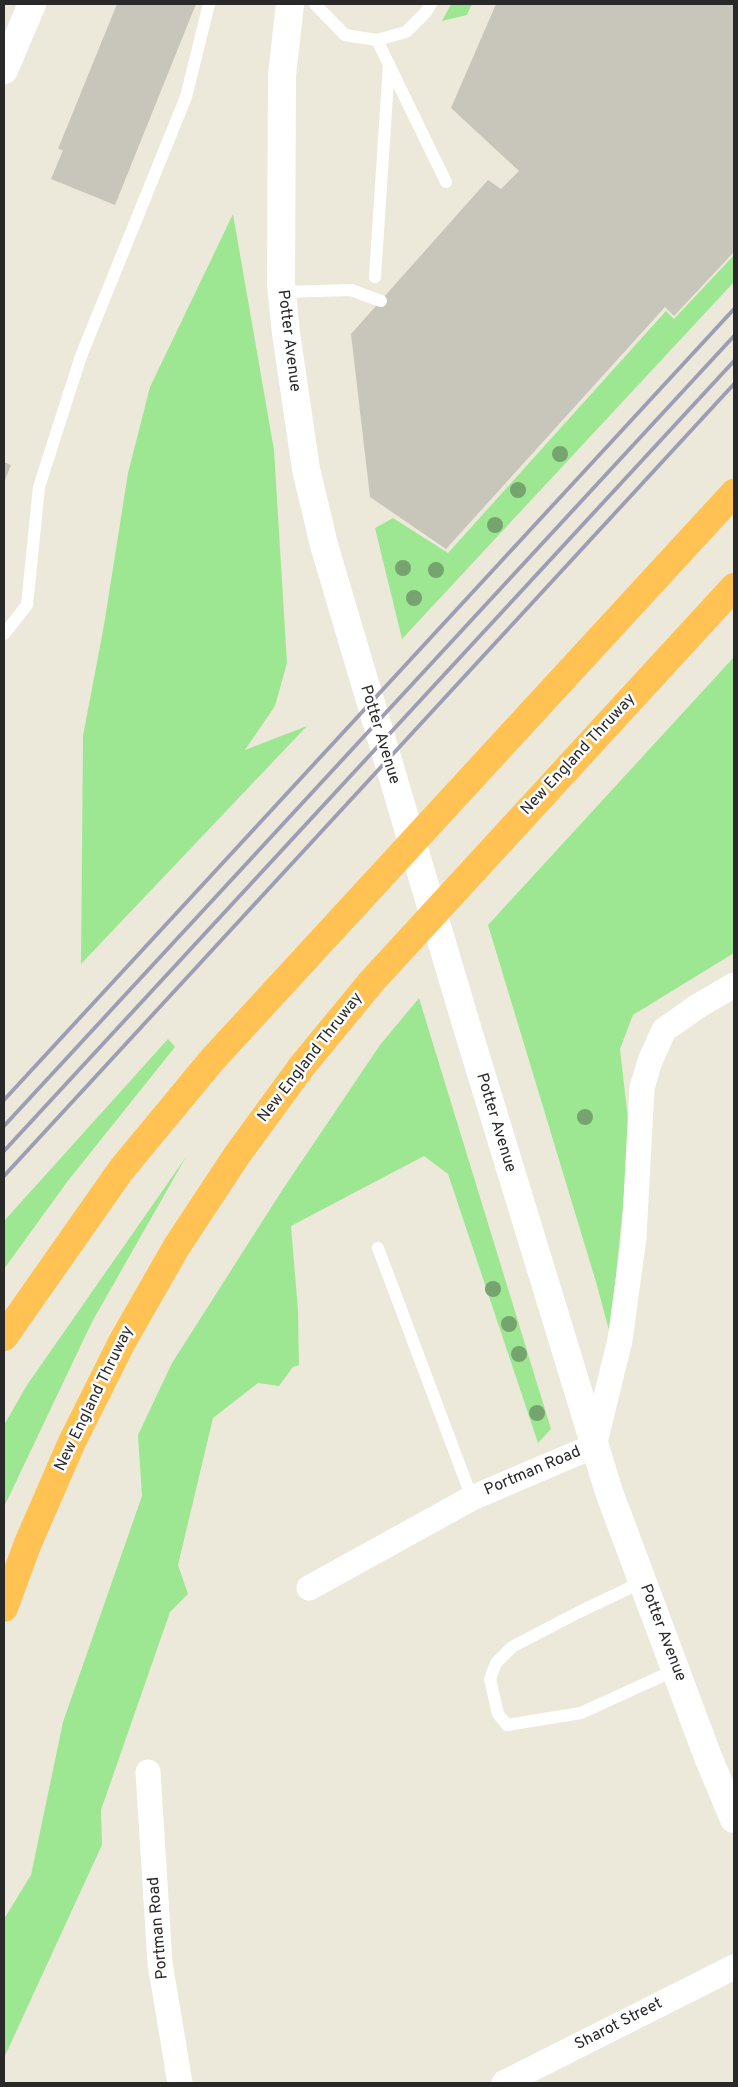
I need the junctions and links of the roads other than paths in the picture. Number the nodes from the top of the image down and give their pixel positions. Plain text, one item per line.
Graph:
1 (32, 4) edge
2 (209, 4) edge
3 (290, 4) edge
4 (315, 4) edge
5 (431, 4) edge
6 (377, 40) junction
7 (389, 64) junction
8 (4, 70) edge
9 (446, 182) dead end
10 (375, 277) dead end
11 (282, 292) junction
12 (381, 301) dead end
13 (734, 493) edge
14 (734, 587) edge
15 (4, 634) edge
16 (734, 985) edge
17 (378, 1248) dead end
18 (4, 1337) edge
19 (594, 1446) junction
20 (472, 1498) junction
21 (642, 1582) junction
22 (309, 1588) dead end
23 (4, 1608) edge
24 (676, 1670) junction
25 (148, 1772) dead end
26 (734, 1819) edge
27 (734, 1967) edge
28 (180, 2083) edge
29 (504, 2083) edge

1 - 8 street
2 - 15 lane
3 - 11 street, Potter Avenue
4 - 6 lane
5 - 6 lane
6 - 7 lane
7 - 9 lane
7 - 10 lane
11 - 12 lane
11 - 19 street, Potter Avenue
13 - 18 highway
14 - 23 highway, New England Thruway
16 - 19 street
17 - 20 lane
19 - 20 street, Portman Road
19 - 21 street, Potter Avenue
20 - 22 street, Portman Road
21 - 24 street, Potter Avenue
21 - 24 lane
24 - 26 street, Potter Avenue
25 - 28 street, Portman Road
27 - 29 street, Sharot Street

